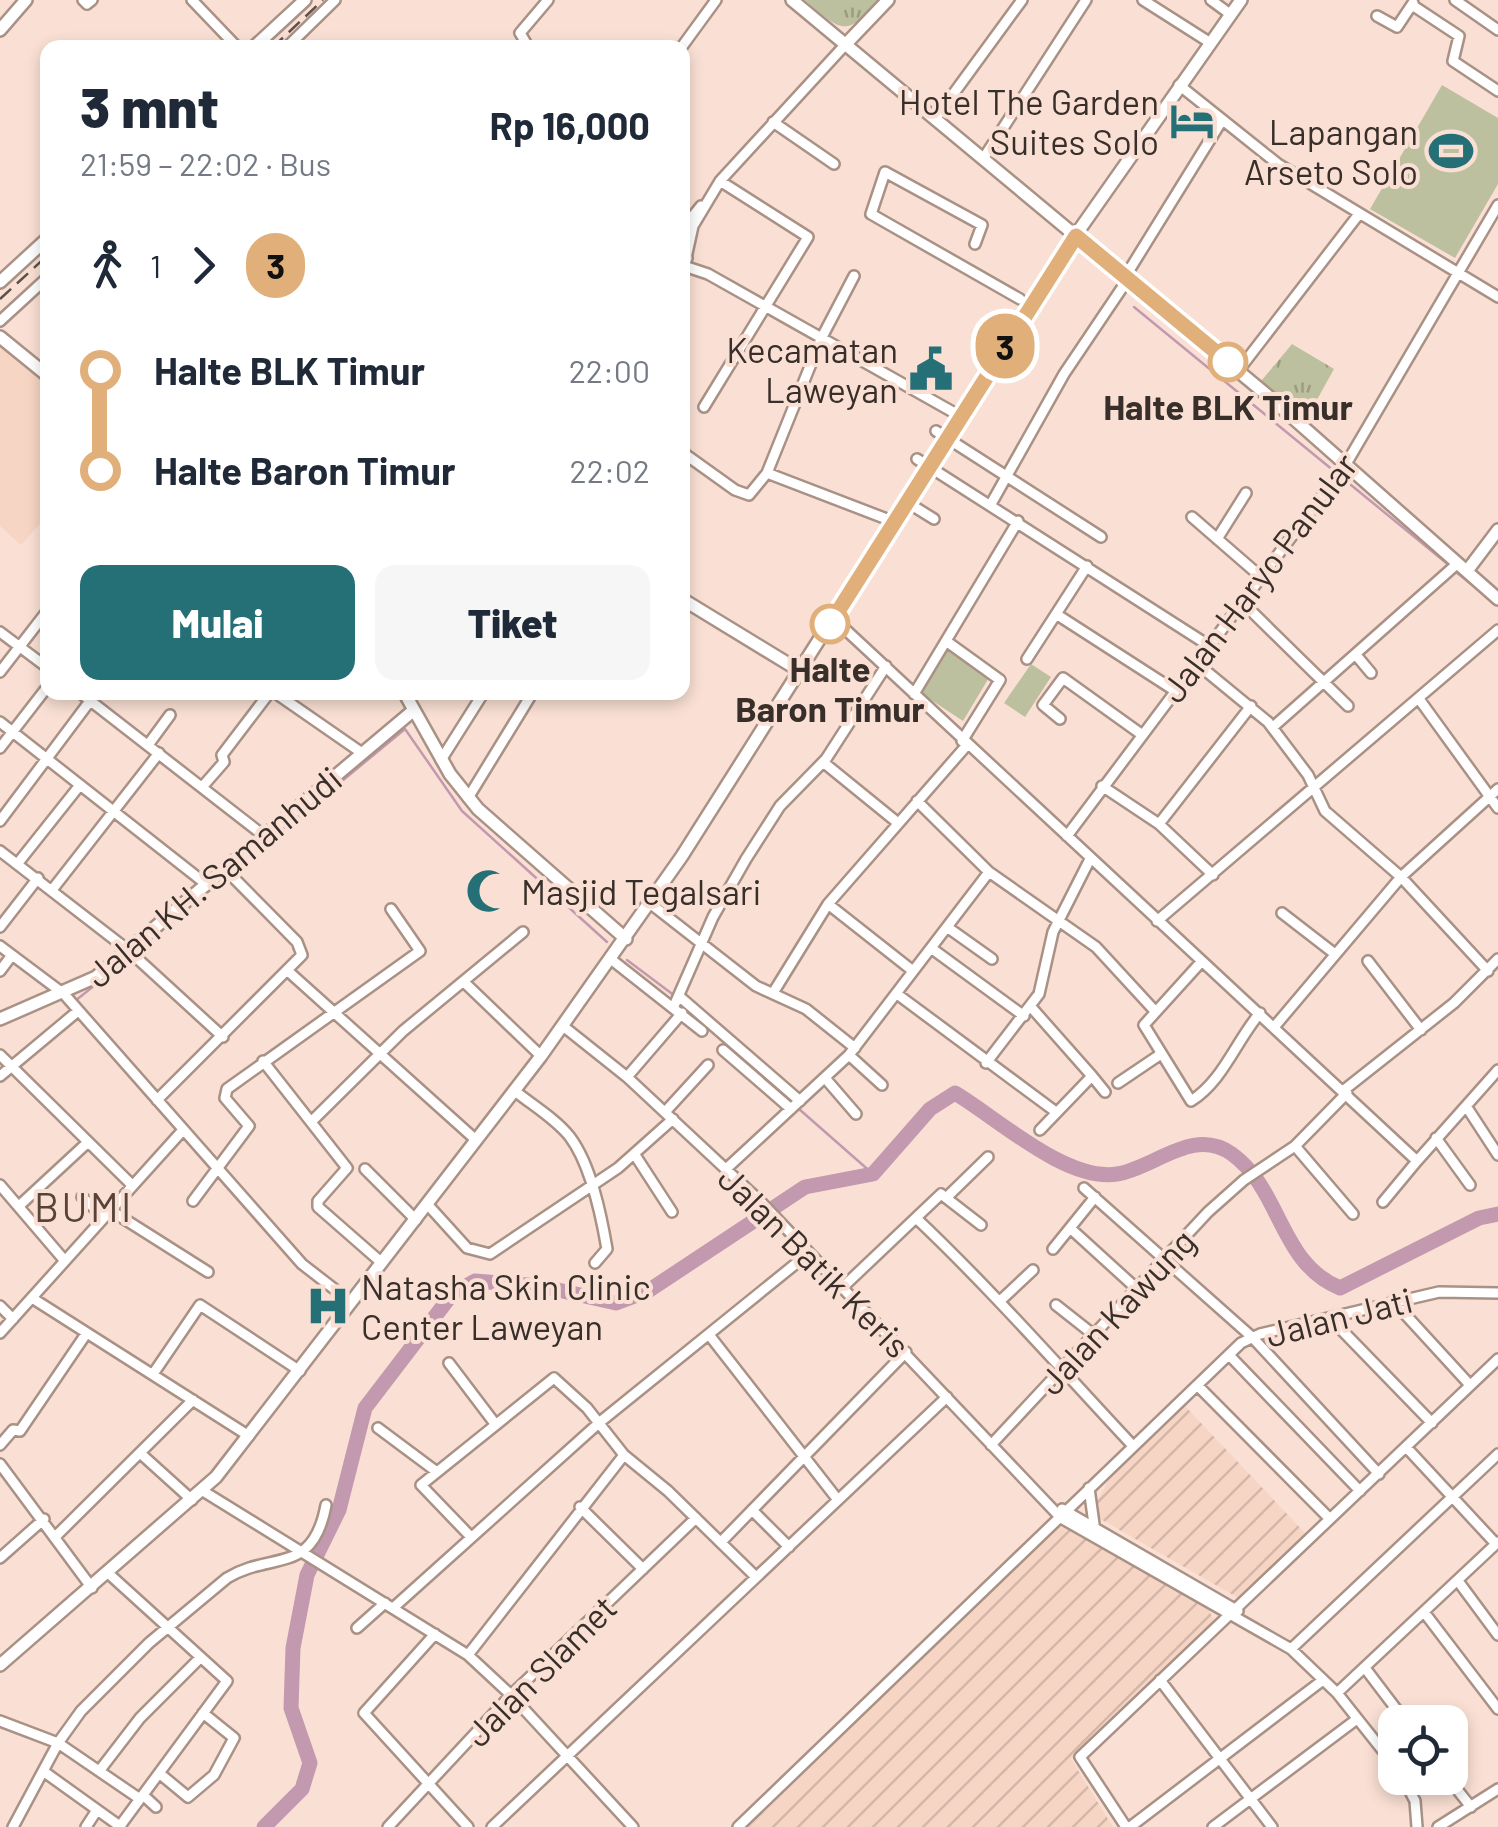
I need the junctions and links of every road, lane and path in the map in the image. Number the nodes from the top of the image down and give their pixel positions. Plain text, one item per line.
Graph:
1 (83, 0) edge
2 (92, 0) edge
3 (192, 0) edge
4 (304, 0) edge
5 (335, 0) edge
6 (548, 0) edge
7 (716, 0) edge
8 (792, 0) edge
9 (888, 0) edge
10 (1022, 0) edge
11 (1086, 0) edge
12 (1143, 0) edge
13 (1211, 0) edge
14 (1241, 0) edge
15 (1455, 0) edge
16 (1413, 2) edge
17 (18, 3) edge
18 (1230, 14) junction
19 (1377, 16) dead end
20 (0, 30) edge
21 (1498, 30) edge
22 (230, 40) edge
23 (262, 40) edge
24 (294, 40) edge
25 (522, 40) edge
26 (687, 40) edge
27 (1208, 42) junction
28 (845, 45) junction
29 (1179, 86) junction
30 (1498, 91) edge
31 (936, 119) junction
32 (772, 122) junction
33 (1222, 122) junction
34 (983, 158) junction
35 (834, 164) dead end
36 (720, 181) junction
37 (1497, 208) edge
38 (1359, 214) junction
39 (690, 226) edge
40 (1076, 236) junction
41 (975, 244) dead end
42 (40, 245) edge
43 (690, 267) edge
44 (1458, 272) junction
45 (854, 276) dead end
46 (1127, 278) junction
47 (0, 282) edge
48 (40, 284) edge
49 (1020, 298) dead end
50 (1498, 298) edge
51 (767, 308) junction
52 (0, 321) edge
53 (0, 337) edge
54 (821, 340) junction
55 (40, 370) edge
56 (1238, 370) junction
57 (704, 407) dead end
58 (960, 416) junction
59 (942, 434) junction
60 (690, 458) edge
61 (923, 463) junction
62 (1343, 468) junction
63 (767, 474) junction
64 (1008, 478) junction
65 (1246, 492) dead end
66 (905, 501) junction
67 (991, 504) junction
68 (1192, 517) dead end
69 (934, 519) dead end
70 (892, 521) junction
71 (1018, 521) junction
72 (1498, 530) edge
73 (1102, 537) dead end
74 (1218, 539) junction
75 (1087, 566) junction
76 (1457, 568) junction
77 (1260, 576) junction
78 (1498, 598) edge
79 (1241, 601) junction
80 (690, 605) edge
81 (1056, 614) junction
82 (834, 618) junction
83 (40, 621) edge
84 (1498, 630) edge
85 (0, 632) edge
86 (946, 641) junction
87 (1208, 645) junction
88 (20, 647) junction
89 (1356, 655) junction
90 (1027, 660) dead end
91 (40, 662) edge
92 (1194, 662) junction
93 (886, 666) junction
94 (800, 671) junction
95 (0, 672) edge
96 (1371, 673) dead end
97 (1325, 682) junction
98 (1174, 690) junction
99 (914, 694) junction
100 (40, 696) edge
101 (1419, 699) junction
102 (266, 700) edge
103 (293, 700) edge
104 (408, 700) edge
105 (479, 700) edge
106 (529, 700) edge
107 (90, 701) joint
108 (1251, 706) junction
109 (1348, 706) dead end
110 (414, 710) junction
111 (170, 715) dead end
112 (1060, 719) dead end
113 (0, 722) edge
114 (1273, 727) junction
115 (12, 731) junction
116 (1141, 734) junction
117 (964, 743) junction
118 (148, 745) junction
119 (0, 748) edge
120 (159, 753) junction
121 (362, 753) junction
122 (47, 758) junction
123 (441, 760) junction
124 (823, 762) junction
125 (80, 785) junction
126 (203, 786) junction
127 (1102, 786) junction
128 (1314, 790) junction
129 (1494, 792) edge
130 (468, 798) junction
131 (916, 801) junction
132 (1498, 808) edge
133 (115, 812) junction
134 (0, 821) edge
135 (898, 823) junction
136 (1159, 824) junction
137 (263, 835) junction
138 (1067, 836) junction
139 (0, 850) edge
140 (1090, 859) junction
141 (18, 863) junction
142 (226, 870) junction
143 (990, 872) junction
144 (1213, 875) junction
145 (1401, 877) junction
146 (38, 878) junction
147 (206, 884) junction
148 (52, 890) junction
149 (651, 904) junction
150 (828, 904) junction
151 (392, 909) dead end
152 (1282, 913) dead end
153 (1060, 920) junction
154 (1158, 920) junction
155 (947, 926) junction
156 (0, 927) edge
157 (523, 932) dead end
158 (626, 939) junction
159 (703, 943) junction
160 (0, 946) edge
161 (931, 948) junction
162 (131, 954) junction
163 (1335, 954) junction
164 (12, 955) junction
165 (1498, 959) edge
166 (612, 960) junction
167 (992, 960) dead end
168 (1202, 961) junction
169 (1368, 961) dead end
170 (1488, 971) junction
171 (0, 972) edge
172 (289, 972) junction
173 (914, 972) junction
174 (465, 983) junction
175 (773, 993) junction
176 (897, 994) junction
177 (71, 1003) junction
178 (678, 1003) junction
179 (1031, 1007) junction
180 (1154, 1010) junction
181 (330, 1012) junction
182 (1260, 1013) junction
183 (1, 1016) edge
184 (1024, 1016) junction
185 (563, 1026) junction
186 (1274, 1026) junction
187 (702, 1030) dead end
188 (1421, 1030) junction
189 (222, 1037) junction
190 (723, 1050) dead end
191 (852, 1052) junction
192 (1161, 1054) junction
193 (0, 1056) edge
194 (380, 1056) junction
195 (542, 1056) junction
196 (263, 1061) junction
197 (986, 1063) junction
198 (708, 1065) dead end
199 (12, 1067) junction
200 (1498, 1070) edge
201 (0, 1076) edge
202 (1092, 1076) junction
203 (627, 1077) junction
204 (824, 1078) junction
205 (1118, 1083) dead end
206 (882, 1085) dead end
207 (515, 1091) junction
208 (1346, 1091) junction
209 (1105, 1092) dead end
210 (157, 1100) junction
211 (796, 1105) junction
212 (1466, 1106) junction
213 (1056, 1112) junction
214 (856, 1114) dead end
215 (669, 1116) junction
216 (311, 1122) junction
217 (183, 1130) junction
218 (1040, 1130) dead end
219 (1436, 1138) junction
220 (476, 1140) junction
221 (87, 1144) junction
222 (1295, 1146) junction
223 (635, 1155) junction
224 (1498, 1155) edge
225 (988, 1157) dead end
226 (1417, 1161) junction
227 (219, 1167) junction
228 (365, 1169) dead end
229 (726, 1169) junction
230 (132, 1185) junction
231 (0, 1186) edge
232 (590, 1186) junction
233 (1470, 1186) dead end
234 (1084, 1188) dead end
235 (948, 1196) junction
236 (82, 1197) dead end
237 (1095, 1197) junction
238 (193, 1201) dead end
239 (1383, 1202) dead end
240 (20, 1205) junction
241 (428, 1205) junction
242 (672, 1212) dead end
243 (107, 1213) junction
244 (1353, 1214) dead end
245 (916, 1218) junction
246 (416, 1220) junction
247 (981, 1225) dead end
248 (1070, 1228) junction
249 (1053, 1249) dead end
250 (809, 1253) junction
251 (1165, 1258) junction
252 (65, 1260) junction
253 (382, 1263) junction
254 (594, 1263) dead end
255 (1033, 1270) dead end
256 (208, 1272) dead end
257 (842, 1287) junction
258 (1137, 1289) junction
259 (1498, 1292) edge
260 (32, 1298) junction
261 (1000, 1300) junction
262 (1393, 1301) junction
263 (351, 1302) junction
264 (1056, 1305) dead end
265 (0, 1306) edge
266 (13, 1319) junction
267 (1331, 1319) junction
268 (0, 1333) edge
269 (86, 1334) junction
270 (1094, 1335) junction
271 (710, 1336) junction
272 (1252, 1337) junction
273 (906, 1352) junction
274 (1229, 1355) junction
275 (1498, 1359) edge
276 (449, 1363) dead end
277 (300, 1371) junction
278 (1060, 1371) junction
279 (153, 1374) junction
280 (1470, 1385) junction
281 (1198, 1386) junction
282 (948, 1397) junction
283 (193, 1400) junction
284 (600, 1422) junction
285 (1432, 1423) junction
286 (496, 1425) junction
287 (378, 1428) dead end
288 (250, 1436) junction
289 (0, 1445) edge
290 (991, 1445) junction
291 (1133, 1446) junction
292 (1406, 1447) junction
293 (140, 1453) junction
294 (1498, 1454) edge
295 (624, 1456) junction
296 (802, 1458) junction
297 (0, 1464) edge
298 (437, 1472) junction
299 (1379, 1474) junction
300 (1089, 1488) junction
301 (1360, 1491) junction
302 (197, 1496) junction
303 (1453, 1496) junction
304 (838, 1500) junction
305 (326, 1505) dead end
306 (580, 1507) junction
307 (752, 1510) junction
308 (1065, 1514) junction
309 (696, 1518) junction
310 (1330, 1519) junction
311 (44, 1520) junction
312 (1094, 1525) junction
313 (56, 1536) junction
314 (472, 1537) junction
315 (721, 1542) junction
316 (1497, 1543) edge
317 (789, 1547) junction
318 (306, 1554) junction
319 (1133, 1554) junction
320 (0, 1558) edge
321 (643, 1569) junction
322 (108, 1573) junction
323 (756, 1577) junction
324 (1458, 1581) junction
325 (92, 1588) junction
326 (389, 1606) junction
327 (1232, 1612) junction
328 (1424, 1612) junction
329 (166, 1628) junction
330 (357, 1628) dead end
331 (436, 1634) junction
332 (1498, 1635) edge
333 (1291, 1648) junction
334 (468, 1655) junction
335 (200, 1658) junction
336 (0, 1665) edge
337 (1365, 1668) junction
338 (1160, 1680) junction
339 (1323, 1680) junction
340 (511, 1694) junction
341 (1337, 1694) junction
342 (1393, 1705) edge
343 (1498, 1709) edge
344 (203, 1713) junction
345 (1357, 1720) junction
346 (2, 1726) edge
347 (58, 1743) junction
348 (1378, 1745) edge
349 (567, 1754) junction
350 (1220, 1758) junction
351 (100, 1770) junction
352 (43, 1772) junction
353 (159, 1773) junction
354 (426, 1785) junction
355 (1498, 1789) edge
356 (1412, 1795) edge
357 (1461, 1795) edge
358 (142, 1797) junction
359 (1252, 1800) junction
360 (156, 1807) dead end
361 (1471, 1807) junction
362 (98, 1810) junction
363 (622, 1816) junction
364 (14, 1827) edge
365 (86, 1827) edge
366 (120, 1827) edge
367 (388, 1827) edge
368 (468, 1827) edge
369 (492, 1827) edge
370 (611, 1827) edge
371 (633, 1827) edge
372 (738, 1827) edge
373 (1128, 1827) edge
374 (1213, 1827) edge
375 (1272, 1827) edge
376 (1417, 1827) edge
377 (1438, 1827) edge

1 - 2 street
3 - 22 street
4 - 23 main road
5 - 24 street
6 - 25 street
7 - 26 street
8 - 28 main road
9 - 28 main road
10 - 31 street
11 - 34 street
12 - 27 street
13 - 18 street
14 - 18 main road
15 - 21 street
16 - 19 street
16 - 30 street
17 - 20 main road
18 - 27 main road
27 - 29 main road
28 - 31 main road
28 - 32 street
29 - 33 street
29 - 40 main road
31 - 34 main road
32 - 35 street
32 - 36 street
33 - 38 street
33 - 46 street
34 - 40 main road
36 - 39 street
36 - 51 street
37 - 44 street, Jalan Haryo Panular
38 - 44 street
38 - 56 street
40 - 46 main road
40 - 58 main road
41 - 49 street
42 - 47 main road
43 - 51 street
44 - 50 street
44 - 62 street, Jalan Haryo Panular
45 - 54 street
46 - 56 main road
46 - 64 street
48 - 52 street
51 - 54 street
51 - 57 street
53 - 55 main road
54 - 58 street
54 - 63 street
56 - 62 main road
58 - 59 main road
59 - 61 main road
59 - 64 street
60 - 63 street
61 - 66 main road
61 - 67 street
62 - 76 main road
62 - 77 street, Jalan Haryo Panular
63 - 70 street
64 - 67 street
64 - 73 street
65 - 74 street
66 - 69 street
66 - 70 main road
67 - 71 street
68 - 74 street
70 - 82 main road
71 - 75 street
71 - 86 street
72 - 76 main road
74 - 77 street
75 - 81 street
75 - 87 street
76 - 78 main road
76 - 89 street
77 - 79 street, Jalan Haryo Panular
79 - 87 street, Jalan Haryo Panular
79 - 97 street
80 - 94 main road
81 - 90 street
81 - 98 street
82 - 93 street
82 - 94 main road
83 - 88 street
84 - 101 street
85 - 88 street
86 - 99 street
86 - 117 street
87 - 92 street, Jalan Haryo Panular
88 - 91 street
88 - 95 street
89 - 96 street
89 - 97 street
92 - 98 street, Jalan Haryo Panular
92 - 108 street
93 - 99 street
93 - 124 street
94 - 149 main road
97 - 109 street
97 - 114 street
98 - 116 street, Jalan Haryo Panular
99 - 117 street
100 - 115 street
101 - 128 street
101 - 129 street
102 - 126 street
103 - 121 street
104 - 110 main road
105 - 123 street
106 - 130 street
107 - 118 street
107 - 122 street
108 - 114 street
108 - 136 street
110 - 121 main road, Jalan KH. Samanhudi
110 - 123 main road
111 - 118 street
112 - 116 street
113 - 115 street
114 - 128 street
115 - 119 street
115 - 122 street
116 - 127 street, Jalan Haryo Panular
117 - 131 street
117 - 138 street
118 - 120 street
120 - 126 street
120 - 133 street
121 - 137 main road, Jalan KH. Samanhudi
122 - 125 street
122 - 134 street
123 - 130 main road
124 - 135 street
124 - 159 street
125 - 133 street
125 - 141 street
126 - 137 street
127 - 136 street
127 - 138 street, Jalan Haryo Panular
128 - 144 street
128 - 145 street
129 - 132 street
129 - 145 street
130 - 158 main road
131 - 135 street
131 - 143 street
133 - 147 street
133 - 148 street
135 - 150 street
136 - 144 street
137 - 142 main road, Jalan KH. Samanhudi
138 - 140 street
139 - 141 street
140 - 153 street
140 - 154 street
141 - 146 street
142 - 147 main road, Jalan KH. Samanhudi
142 - 172 street
143 - 153 street
143 - 155 street
144 - 154 street
145 - 163 street
145 - 170 street
146 - 148 street
146 - 156 street
147 - 162 main road, Jalan KH. Samanhudi
148 - 162 street
149 - 158 main road
149 - 159 street
150 - 173 street
150 - 175 street
151 - 181 street
152 - 163 street
153 - 179 street
153 - 180 street
154 - 168 street
155 - 161 street
155 - 167 street
157 - 174 street
158 - 166 main road
159 - 175 street
159 - 178 street
160 - 164 street
161 - 173 street
161 - 184 street
162 - 177 main road, Jalan KH. Samanhudi
162 - 189 street
163 - 186 street
164 - 171 street
164 - 177 street
165 - 170 street, Jalan Kawung
166 - 178 street
166 - 185 main road
168 - 180 street
168 - 182 street
169 - 188 street
170 - 188 street, Jalan Kawung
172 - 181 street
172 - 189 street
173 - 176 street
174 - 194 street
174 - 195 street
175 - 191 street
176 - 191 street
176 - 197 street
177 - 183 main road, Jalan KH. Samanhudi
177 - 199 street
177 - 210 street
178 - 187 street
178 - 203 street
178 - 211 street
179 - 184 street
179 - 202 street
180 - 192 street
181 - 194 street
181 - 196 street
182 - 186 street
182 - 192 street
184 - 197 street
185 - 195 main road
185 - 203 street, Jalan Batik Keris
186 - 208 street
188 - 208 street, Jalan Kawung
189 - 210 street
190 - 211 street
191 - 204 street
191 - 206 street
192 - 205 street
193 - 199 street
194 - 216 street
194 - 220 street
195 - 207 main road
196 - 216 street
196 - 227 street
197 - 213 street
198 - 215 street
199 - 201 street
199 - 221 street
200 - 212 street
202 - 209 street
202 - 213 street
203 - 215 street, Jalan Batik Keris
204 - 211 street
204 - 214 street
207 - 220 main road
207 - 232 street
208 - 222 street, Jalan Kawung
208 - 226 street
210 - 217 street
211 - 229 street
212 - 219 street
212 - 224 street
213 - 218 street
215 - 223 street
215 - 229 street, Jalan Batik Keris
216 - 253 street
217 - 227 street
217 - 230 street
219 - 226 street
219 - 233 street
220 - 241 main road
221 - 230 street
221 - 240 street
222 - 244 street
222 - 251 street, Jalan Kawung
223 - 232 street
223 - 242 street
225 - 235 street
226 - 239 street
227 - 238 street
227 - 263 street
228 - 246 street
229 - 250 street, Jalan Batik Keris
230 - 243 street
231 - 240 street
232 - 241 street
232 - 254 street
234 - 237 street
235 - 245 street
235 - 247 street
236 - 243 street
237 - 248 street
237 - 251 street
240 - 252 street
241 - 246 main road
243 - 252 street
243 - 256 street
245 - 257 street
245 - 261 street
246 - 253 main road
248 - 249 street
248 - 258 street
250 - 257 street, Jalan Batik Keris
250 - 271 street
251 - 258 street, Jalan Kawung
251 - 272 street
252 - 260 street
253 - 263 main road
255 - 261 street
257 - 273 street, Jalan Batik Keris
258 - 270 street, Jalan Kawung
259 - 262 street, Jalan Jati
260 - 266 street
260 - 269 street
261 - 278 street
262 - 267 street, Jalan Jati
262 - 280 street
263 - 277 main road
264 - 270 street
265 - 266 street
266 - 268 street
267 - 272 street, Jalan Jati
267 - 285 street
269 - 279 street
269 - 289 street
270 - 278 street, Jalan Kawung
271 - 284 street
271 - 296 street
272 - 274 street, Jalan Jati
272 - 299 street
273 - 282 street, Jalan Batik Keris
273 - 296 street
274 - 281 street, Jalan Jati
274 - 301 street
275 - 280 street
276 - 286 street
277 - 279 street
277 - 288 main road
278 - 290 street, Jalan Kawung
278 - 291 street
279 - 283 street
280 - 285 street
281 - 291 street, Jalan Jati
281 - 310 street
282 - 290 street, Jalan Batik Keris
282 - 304 street
283 - 288 street
283 - 293 street
284 - 286 street
284 - 295 street
284 - 314 street
285 - 292 street
286 - 298 street
287 - 298 street
288 - 302 main road
290 - 308 street, Jalan Batik Keris
291 - 300 street, Jalan Jati
292 - 299 street
292 - 303 street
293 - 302 street
293 - 313 street
294 - 303 street
295 - 306 street
295 - 309 street
296 - 304 street
296 - 307 street
297 - 311 street
298 - 314 street
299 - 301 street
300 - 308 street, Jalan Jati
300 - 312 street
301 - 310 street
302 - 318 street
302 - 322 main road
303 - 316 street
303 - 333 street
304 - 317 street
305 - 318 street
306 - 321 street
306 - 334 street
307 - 315 street
307 - 317 street
308 - 312 street
308 - 319 street
308 - 372 street, Jalan Jati
309 - 315 street
309 - 321 street, Jalan Slamet
310 - 327 street
311 - 313 street
311 - 320 street
312 - 319 street
313 - 325 street
314 - 326 street
315 - 323 street
316 - 324 street
317 - 323 street
318 - 326 street
318 - 329 street
319 - 327 street
321 - 340 street, Jalan Slamet
322 - 325 main road
322 - 329 street
323 - 349 street
324 - 328 street
324 - 332 street
325 - 336 main road
326 - 330 street
326 - 331 street
327 - 333 street
327 - 338 street
328 - 337 street
328 - 343 street
329 - 335 street
329 - 347 street
331 - 334 street
331 - 354 street
333 - 339 street
334 - 340 street
335 - 344 street
335 - 351 street
337 - 341 street
337 - 342 street
338 - 350 street
338 - 373 street
339 - 341 street
339 - 350 street
340 - 349 street
340 - 354 street, Jalan Slamet
341 - 345 street
344 - 353 street
344 - 353 street
345 - 348 street
345 - 359 street
346 - 347 street
347 - 351 street
347 - 352 street
349 - 363 street
349 - 369 street
350 - 359 street
350 - 373 street
351 - 358 street
352 - 362 street
352 - 364 street
353 - 358 street
354 - 367 street, Jalan Slamet
354 - 368 street
355 - 361 street
356 - 376 street
357 - 361 street
358 - 360 street
358 - 366 street
359 - 374 street
359 - 375 street
361 - 377 street
362 - 365 street
362 - 366 street
363 - 370 street
363 - 371 street

